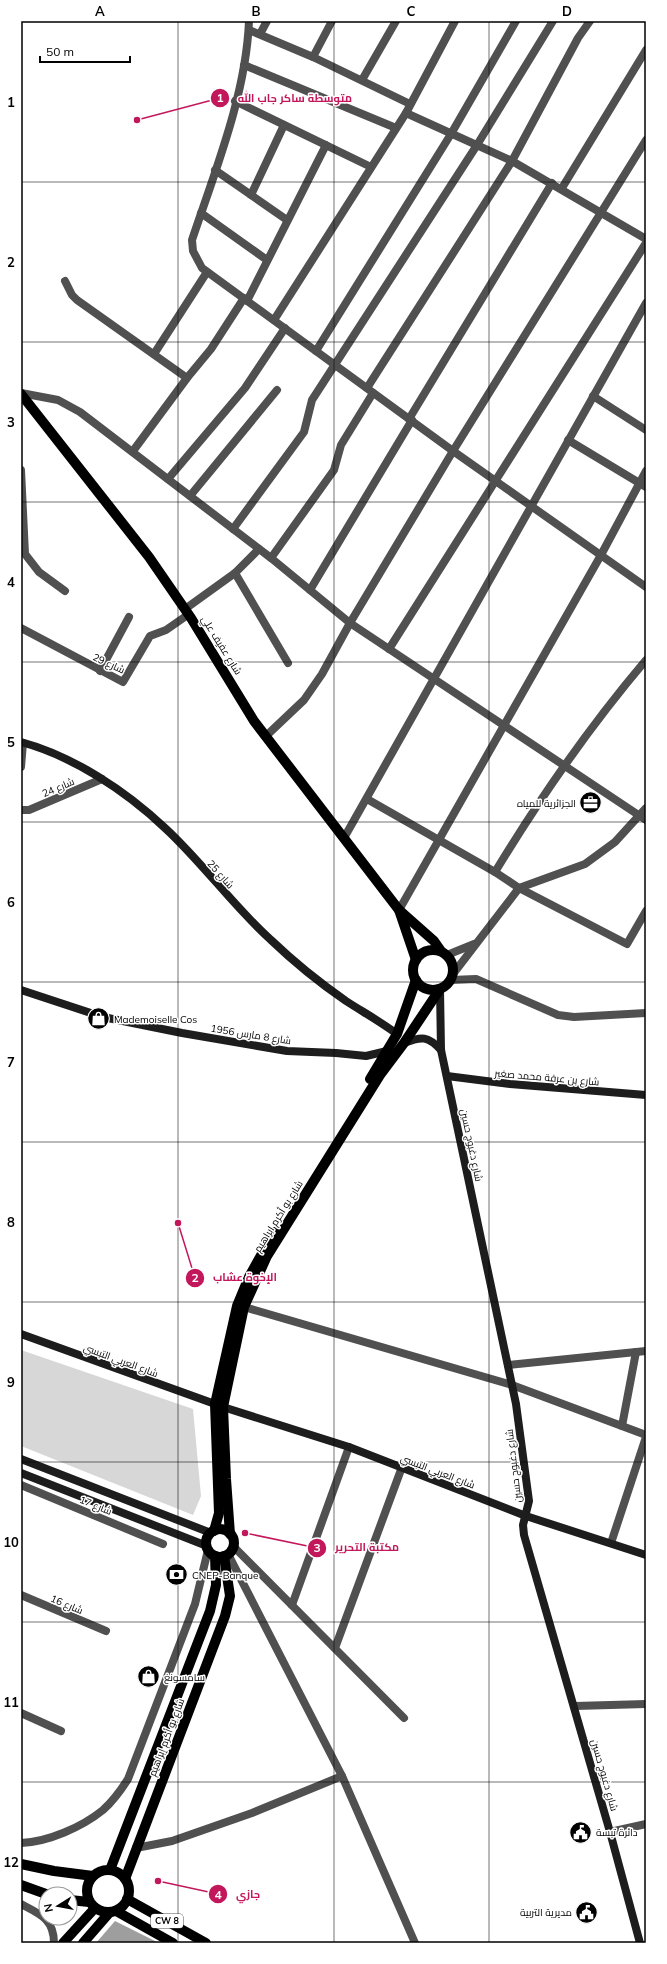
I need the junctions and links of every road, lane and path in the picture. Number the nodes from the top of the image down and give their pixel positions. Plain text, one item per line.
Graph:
1 (266, 21) edge
2 (332, 21) edge
3 (396, 21) edge
4 (455, 21) edge
5 (516, 21) edge
6 (553, 21) edge
7 (590, 21) edge
8 (249, 25) edge
9 (260, 34) junction
10 (646, 50) edge
11 (313, 57) junction
12 (244, 65) junction
13 (362, 80) junction
14 (235, 101) junction
15 (410, 104) junction
16 (406, 113) junction
17 (284, 125) junction
18 (396, 128) junction
19 (451, 134) junction
20 (646, 140) edge
21 (326, 145) junction
22 (477, 145) junction
23 (512, 161) junction
24 (371, 167) junction
25 (215, 170) junction
26 (552, 183) junction
27 (562, 188) junction
28 (251, 195) junction
29 (201, 213) junction
30 (600, 213) junction
31 (288, 220) junction
32 (646, 243) edge
33 (267, 260) junction
34 (207, 272) junction
35 (65, 281) dead end
36 (245, 299) junction
37 (646, 303) edge
38 (274, 320) junction
39 (285, 328) junction
40 (316, 351) junction
41 (154, 354) junction
42 (335, 365) junction
43 (187, 378) junction
44 (277, 390) dead end
45 (370, 390) junction
46 (21, 394) edge
47 (593, 396) junction
48 (410, 420) junction
49 (646, 430) edge
50 (568, 440) junction
51 (133, 451) junction
52 (453, 451) junction
53 (21, 470) edge
54 (646, 471) edge
55 (168, 479) junction
56 (496, 481) junction
57 (643, 485) edge
58 (190, 496) junction
59 (530, 505) junction
60 (233, 529) junction
61 (22, 530) edge
62 (259, 549) junction
63 (601, 555) junction
64 (271, 558) junction
65 (235, 573) junction
66 (646, 587) edge
67 (310, 590) junction
68 (65, 591) dead end
69 (187, 612) junction
70 (129, 617) dead end
71 (350, 623) junction
72 (21, 628) edge
73 (389, 649) junction
74 (646, 660) edge
75 (288, 664) dead end
76 (100, 671) junction
77 (434, 679) junction
78 (503, 725) junction
79 (266, 736) junction
80 (22, 743) edge
81 (565, 766) junction
82 (21, 767) edge
83 (102, 779) junction
84 (367, 799) junction
85 (646, 808) edge
86 (21, 810) edge
87 (643, 818) edge
88 (344, 838) junction
89 (438, 841) junction
90 (495, 872) junction
91 (519, 888) junction
92 (399, 910) junction
93 (646, 911) edge
94 (475, 944) junction
95 (444, 953) junction
96 (416, 960) junction
97 (452, 977) junction
98 (416, 980) junction
99 (440, 989) junction
100 (21, 990) edge
101 (646, 1013) edge
102 (397, 1034) junction
103 (404, 1043) junction
104 (441, 1050) junction
105 (387, 1051) junction
106 (447, 1076) junction
107 (646, 1095) edge
108 (244, 1307) junction
109 (21, 1334) edge
110 (646, 1351) edge
111 (636, 1352) junction
112 (508, 1365) junction
113 (512, 1385) junction
114 (219, 1406) junction
115 (622, 1426) junction
116 (646, 1436) edge
117 (349, 1447) junction
118 (21, 1458) edge
119 (402, 1467) junction
120 (21, 1473) edge
121 (21, 1485) edge
122 (526, 1516) junction
123 (213, 1532) junction
124 (230, 1534) junction
125 (611, 1543) junction
126 (163, 1544) dead end
127 (219, 1551) junction
128 (646, 1555) edge
129 (21, 1595) edge
130 (292, 1604) junction
131 (106, 1631) dead end
132 (335, 1648) junction
133 (646, 1704) edge
134 (574, 1706) junction
135 (21, 1713) edge
136 (404, 1718) dead end
137 (61, 1731) dead end
138 (342, 1776) junction
139 (646, 1824) edge
140 (610, 1832) junction
141 (21, 1843) edge
142 (136, 1848) junction
143 (21, 1864) edge
144 (110, 1870) junction
145 (93, 1876) junction
146 (125, 1878) junction
147 (21, 1885) edge
148 (38, 1891) edge
149 (127, 1899) junction
150 (78, 1902) edge
151 (21, 1904) edge
152 (92, 1905) junction
153 (113, 1911) junction
154 (54, 1943) edge
155 (63, 1943) edge
156 (83, 1943) edge
157 (173, 1943) edge
158 (206, 1943) edge
159 (415, 1943) edge
160 (640, 1943) edge

1 - 9 street
2 - 11 street
3 - 13 street
4 - 15 street
5 - 19 street
6 - 22 street
7 - 23 street
8 - 9 street
8 - 12 street
9 - 11 street
10 - 27 street
11 - 13 street
12 - 14 street
12 - 18 street
13 - 15 street
14 - 17 street
14 - 25 street
15 - 16 street
16 - 18 street
16 - 19 street
17 - 21 street
17 - 28 street
18 - 24 street
19 - 22 street
19 - 40 street
20 - 30 street
21 - 24 street
21 - 31 street
22 - 23 street
22 - 42 street
23 - 26 street
23 - 45 street
24 - 38 street
25 - 28 street
25 - 29 street
26 - 27 street
26 - 48 street
27 - 30 street
28 - 31 street
29 - 33 street
29 - 34 street
30 - 32 street
30 - 52 street
31 - 33 street
32 - 56 street
33 - 36 street
34 - 36 street
34 - 41 street
35 - 41 street
36 - 38 street
36 - 43 street
37 - 47 street
38 - 39 street
39 - 40 street
39 - 55 street
40 - 42 street
41 - 43 street
42 - 45 street
42 - 60 street
43 - 51 street
44 - 58 street
45 - 48 street
45 - 64 street
46 - 51 street
46 - 69 main road, شارع عفيف علي
47 - 49 street
47 - 50 street
48 - 52 street
48 - 67 street
50 - 57 street
50 - 59 street
51 - 55 street
52 - 56 street
52 - 71 street
53 - 61 street
54 - 57 street
55 - 58 street
56 - 59 street
56 - 73 street
57 - 63 street
58 - 60 street
59 - 63 street
59 - 77 street
60 - 62 street
61 - 68 street
62 - 64 street
62 - 65 street
63 - 66 street
63 - 78 street
64 - 67 street
65 - 69 street
65 - 75 street
67 - 71 street
69 - 76 street, شارع 29
69 - 79 main road, شارع عفيف علي
70 - 76 street
71 - 73 street
71 - 79 street
72 - 76 street, شارع 29
73 - 77 street
74 - 81 street
77 - 78 street
77 - 84 street
78 - 81 street
78 - 89 street
79 - 88 main road, شارع عفيف علي
80 - 82 street
80 - 83 street, شارع 25
81 - 87 street
81 - 90 street
83 - 86 street, شارع 24
83 - 102 street, شارع 25
84 - 88 street
84 - 89 street
85 - 87 street
87 - 91 street
88 - 92 main road, شارع عفيف علي
89 - 90 street
89 - 92 street
90 - 91 street
91 - 93 street
91 - 94 street
92 - 95 main road, شارع عفيف علي
92 - 96 main road, شارع عفيف علي
94 - 95 street
94 - 97 street
95 - 96 main road
95 - 97 main road
96 - 98 main road
97 - 99 main road
97 - 101 street
98 - 99 main road
98 - 102 main road, شارع بو أكرم ابراهيم
99 - 103 main road, شارع بو أكرم ابراهيم
99 - 104 street, شارع دغبوج حسين
100 - 105 street, شارع 8 مارس 1956
102 - 105 main road, شارع بو أكرم ابراهيم
103 - 104 street
103 - 108 main road, شارع بو أكرم ابراهيم
104 - 106 street, شارع دغبوج حسين
105 - 114 main road, شارع بو أكرم ابراهيم
106 - 107 street, شارع بن عرفة محمد صغير
106 - 112 street, شارع دغبوج حسين
108 - 113 street
108 - 114 main road, شارع بو أكرم ابراهيم
109 - 114 street, شارع العربي التبسي
110 - 111 street
111 - 112 street
111 - 115 street
112 - 113 street, شارع دغبوج حسين
113 - 115 street
113 - 122 street, شارع دغبوج حسين
114 - 117 street, شارع العربي التبسي
114 - 123 main road, شارع بو أكرم ابراهيم
114 - 124 main road, شارع بو أكرم ابراهيم
115 - 116 street
116 - 125 street
117 - 119 street, شارع العربي التبسي
117 - 130 street
118 - 123 street
119 - 122 street, شارع العربي التبسي
119 - 132 street
120 - 127 street
121 - 126 street, شارع 17
122 - 125 street, شارع العربي التبسي
122 - 134 street, شارع دغبوج حسين
123 - 124 main road
123 - 127 main road, شارع بو أكرم ابراهيم
124 - 127 main road, شارع بو أكرم ابراهيم
125 - 128 street, شارع العربي التبسي
127 - 130 street
127 - 138 street
127 - 141 street, شارع بو أكرم إبراهيم
127 - 142 main road, شارع بو أكرم إبراهيم
127 - 144 main road, شارع بو أكرم إبراهيم
129 - 131 street, شارع 16
130 - 132 street
132 - 136 street
133 - 134 street
134 - 140 street, شارع دغبوج حسين
135 - 137 street
138 - 142 street
138 - 159 street
139 - 140 street
140 - 160 street, شارع دغبوج حسين
142 - 146 main road, شارع بو أكرم إبراهيم
143 - 145 main road
144 - 145 main road
144 - 146 main road
145 - 152 main road
146 - 149 main road
147 - 148 main road
149 - 153 main road
149 - 158 main road, CW 8
150 - 152 main road
151 - 154 street
152 - 153 main road
152 - 155 main road
153 - 156 main road
153 - 157 main road, CW 8

